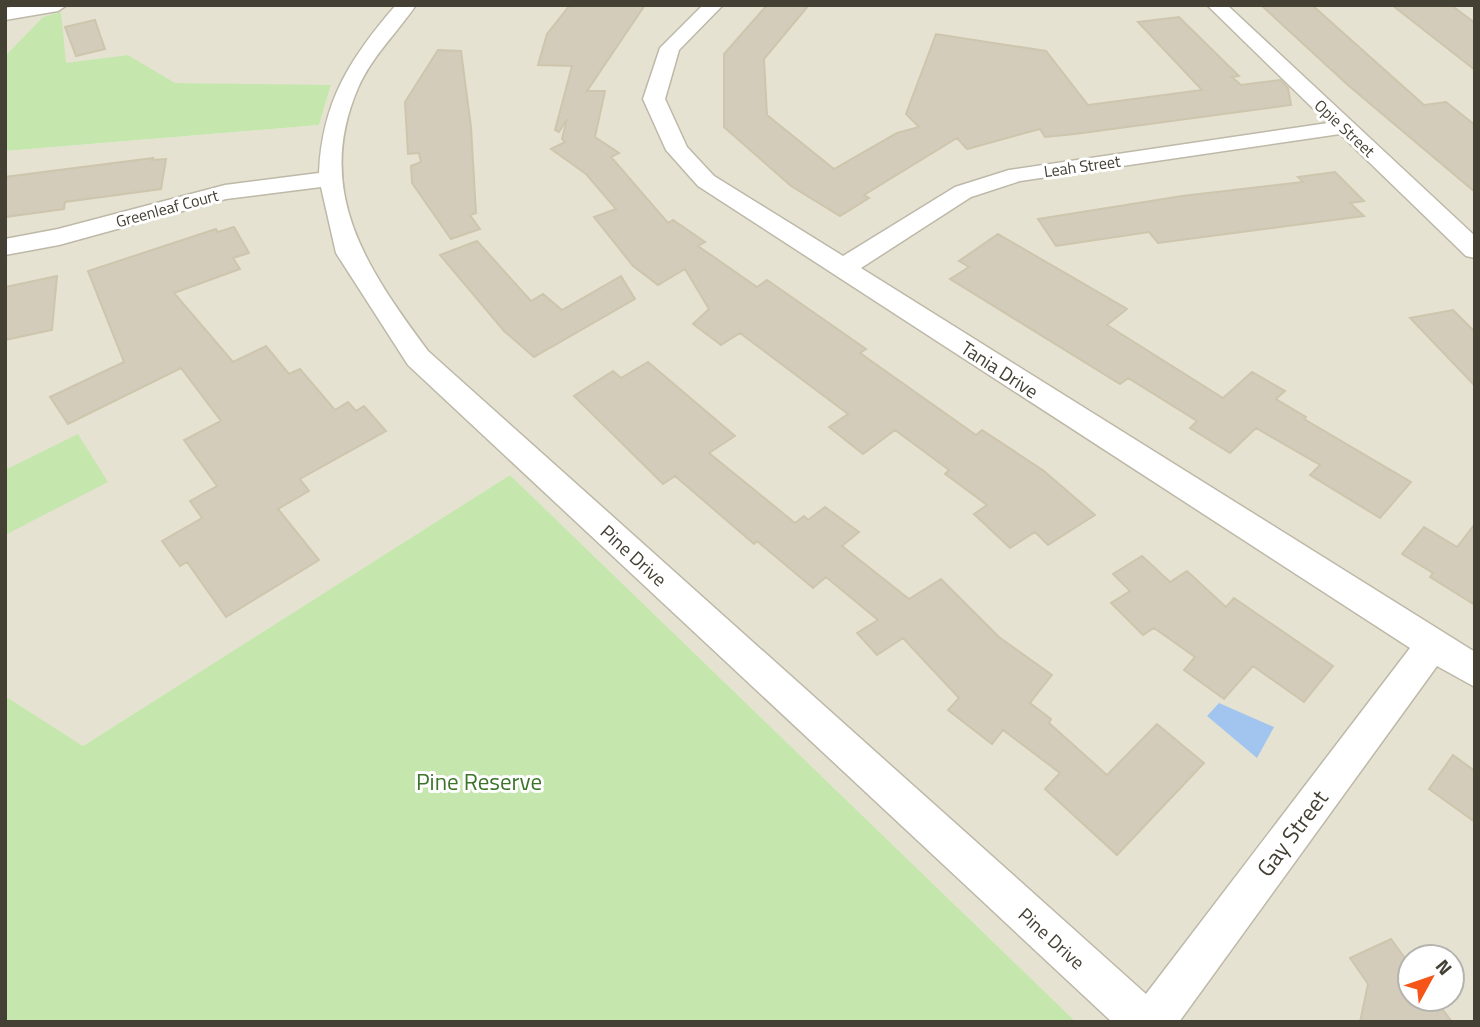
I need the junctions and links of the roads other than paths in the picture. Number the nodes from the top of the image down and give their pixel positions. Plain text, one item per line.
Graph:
1 (58, 5) edge
2 (407, 5) edge
3 (714, 5) edge
4 (1216, 5) edge
5 (5, 13) edge
6 (1345, 127) junction
7 (330, 179) junction
8 (5, 247) edge
9 (1475, 250) edge
10 (842, 268) junction
11 (1433, 644) junction
12 (1475, 671) edge
13 (1144, 1022) edge
14 (1152, 1022) edge

1 - 5 street
2 - 7 street, Pine Drive
3 - 10 street, Tania Drive
4 - 6 street, Opie Street
6 - 9 street, Opie Street
6 - 10 street, Leah Street
7 - 8 street, Greenleaf Court
7 - 13 street, Pine Drive
10 - 11 street, Tania Drive
11 - 12 street, Tania Drive
11 - 14 street, Gay Street

